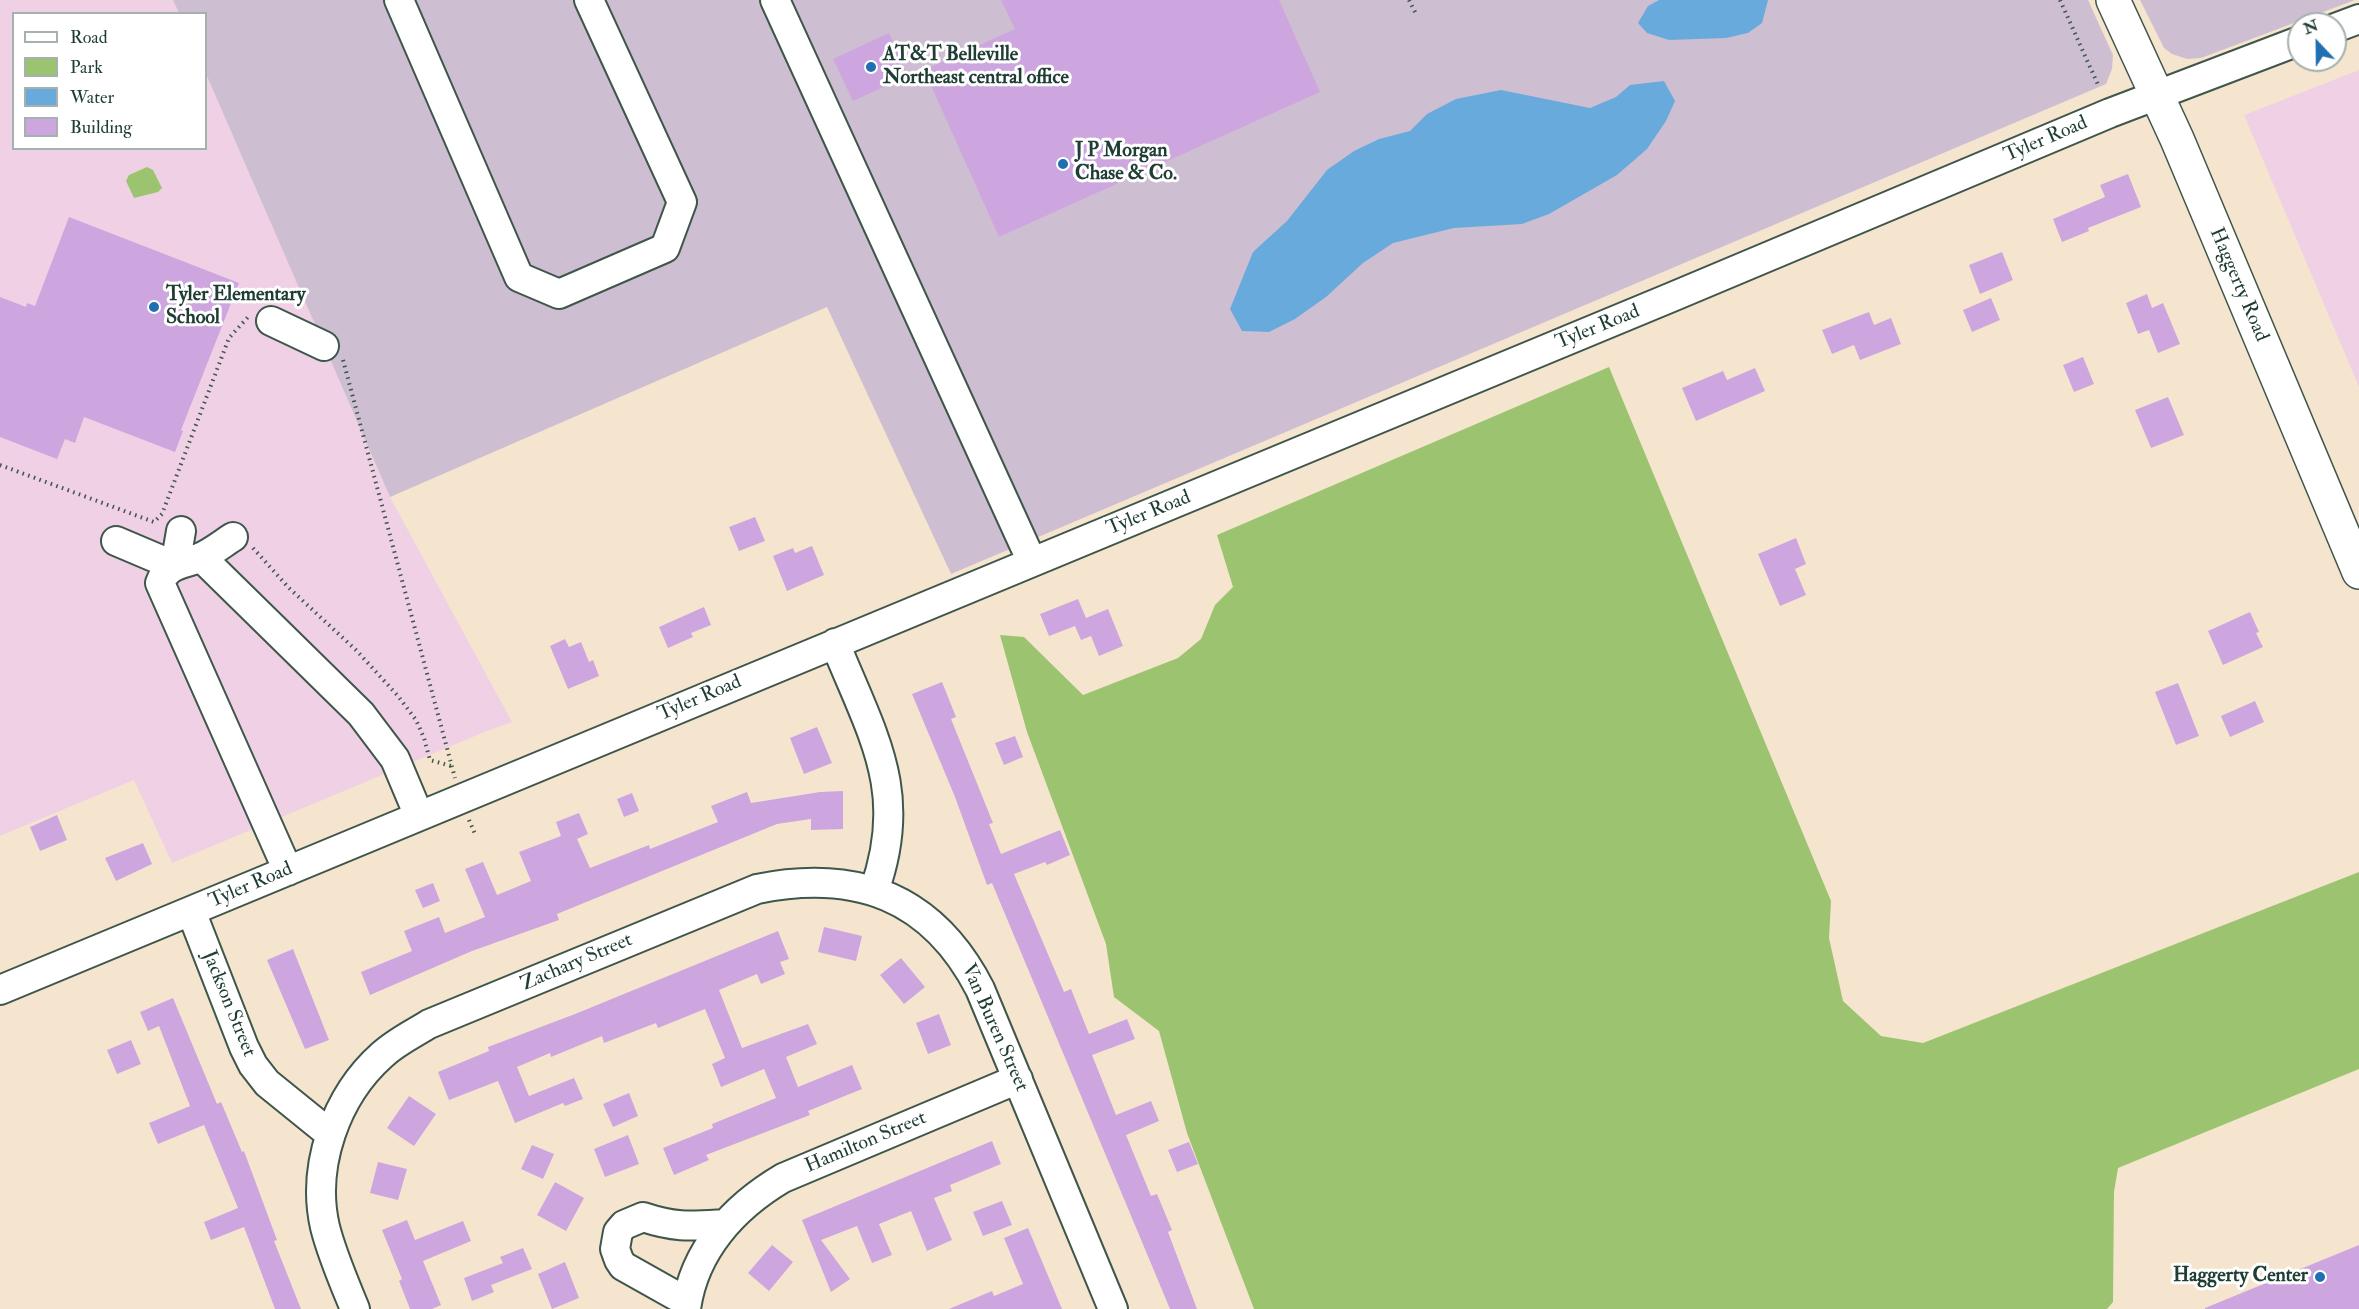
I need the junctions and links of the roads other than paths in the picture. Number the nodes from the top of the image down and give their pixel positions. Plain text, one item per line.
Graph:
1 (399, 0) edge
2 (589, 0) edge
3 (775, 0) edge
4 (2113, 0) edge
5 (2287, 46) edge
6 (2156, 95) junction
7 (263, 316) road end
8 (333, 350) road end
9 (181, 531) dead end
10 (116, 541) dead end
11 (242, 542) road end
12 (1032, 562) junction
13 (178, 569) junction
14 (2359, 572) edge
15 (835, 643) junction
16 (419, 816) junction
17 (288, 871) junction
18 (874, 891) junction
19 (191, 911) junction
20 (0, 990) edge
21 (1018, 1079) junction
22 (330, 1134) junction
23 (725, 1224) junction
24 (686, 1305) edge
25 (355, 1309) edge
26 (1113, 1309) edge

1 - 2 street
3 - 12 street
4 - 6 main road, Haggerty Road
5 - 6 street, Tyler Road
6 - 12 street, Tyler Road
6 - 14 main road, Haggerty Road
7 - 8 street
9 - 13 street
10 - 13 street
11 - 13 street
12 - 15 street, Tyler Road
13 - 16 street
13 - 17 street
15 - 16 street, Tyler Road
15 - 18 street
16 - 17 street, Tyler Road
17 - 19 street, Tyler Road
18 - 21 street, Van Buren Street
18 - 22 street, Zachary Street
19 - 20 street, Tyler Road
19 - 22 street, Jackson Street
21 - 23 street, Hamilton Street
21 - 26 street, Van Buren Street
22 - 25 street
23 - 24 street, Hamilton Street
23 - 24 street, Hamilton Street

